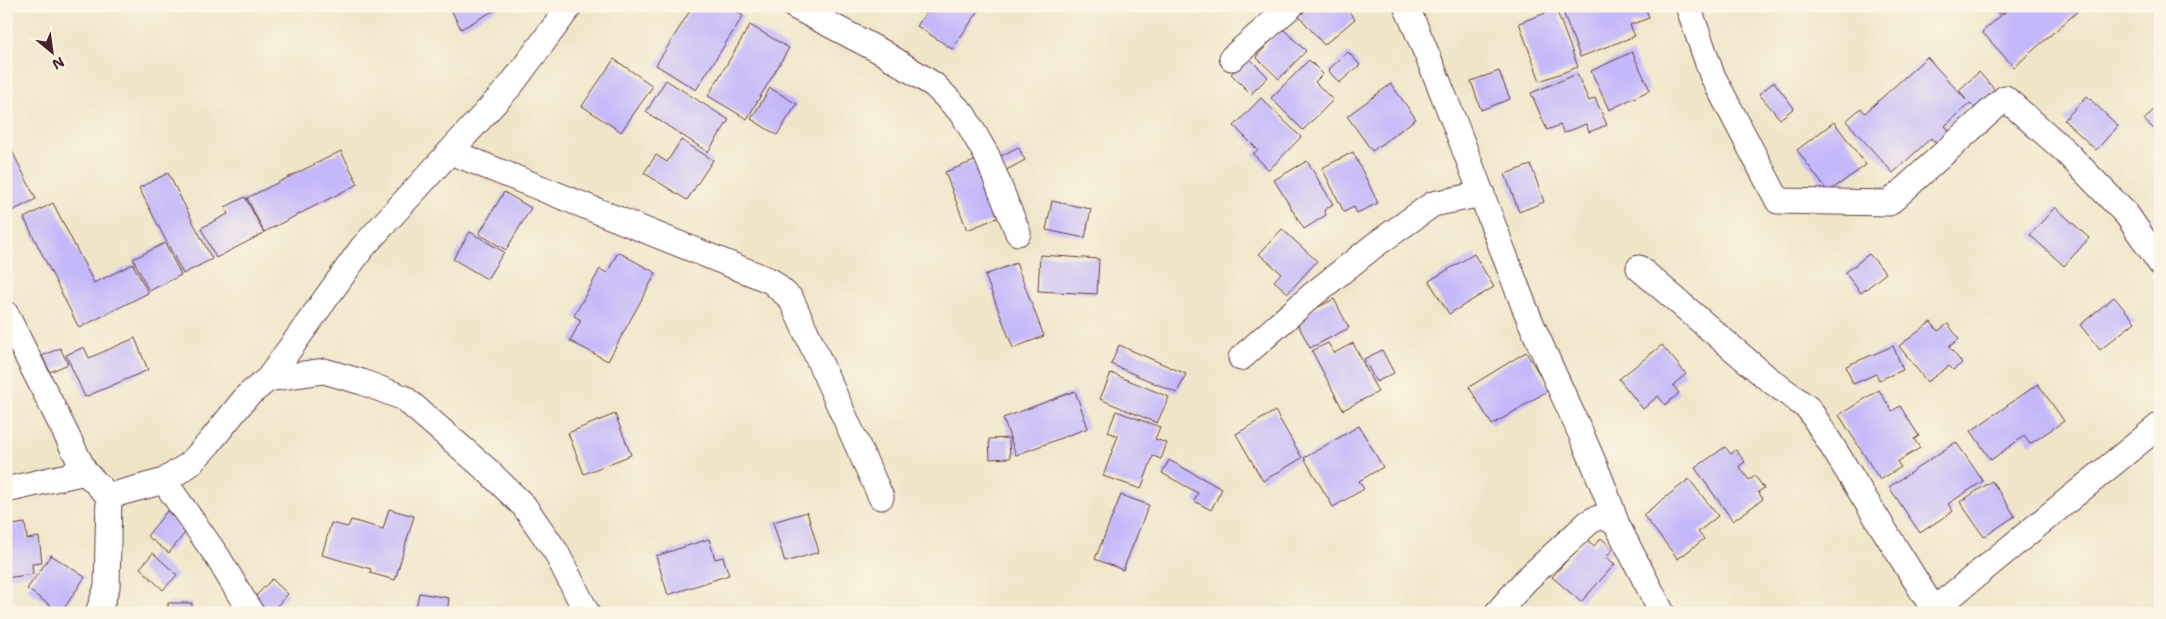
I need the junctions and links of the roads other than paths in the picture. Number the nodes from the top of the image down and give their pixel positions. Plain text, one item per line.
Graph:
1 (570, 6) edge
2 (794, 6) edge
3 (1291, 6) edge
4 (1406, 6) edge
5 (1688, 6) edge
6 (1232, 58) dead end
7 (451, 152) junction
8 (1482, 194) junction
9 (1018, 233) dead end
10 (2160, 263) edge
11 (1639, 268) dead end
12 (6, 314) edge
13 (1241, 358) dead end
14 (268, 379) junction
15 (2160, 425) edge
16 (85, 472) junction
17 (164, 481) junction
18 (6, 490) edge
19 (109, 496) junction
20 (881, 497) dead end
21 (1617, 525) junction
22 (1932, 611) edge
23 (98, 613) edge
24 (251, 613) edge
25 (587, 613) edge
26 (1497, 613) edge
27 (1662, 613) edge

1 - 7 street
2 - 9 street
3 - 6 street
4 - 8 street
5 - 10 street
7 - 14 street
7 - 20 street
8 - 13 street
8 - 21 street
11 - 22 street
12 - 16 street
14 - 17 street
14 - 25 street
15 - 22 street
16 - 18 street
16 - 19 street
17 - 19 street
17 - 24 street
19 - 23 street
21 - 26 street
21 - 27 street

